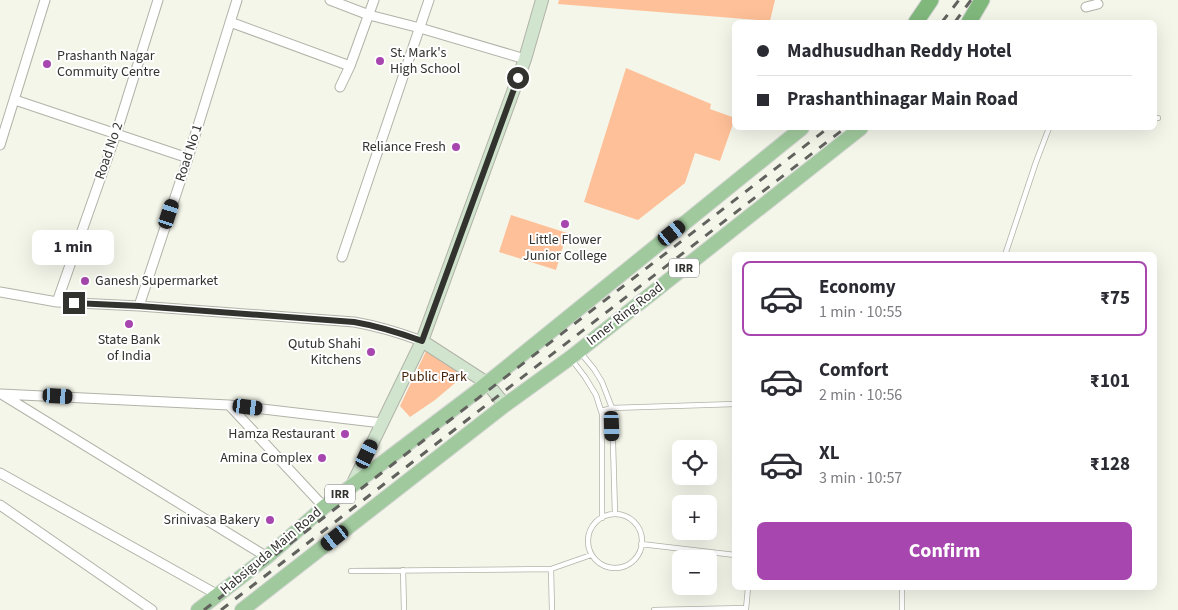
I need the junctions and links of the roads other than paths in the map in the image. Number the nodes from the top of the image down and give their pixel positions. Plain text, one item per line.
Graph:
1 (45, 0) edge
2 (158, 0) edge
3 (237, 0) edge
4 (330, 0) edge
5 (374, 0) edge
6 (429, 0) edge
7 (542, 0) edge
8 (931, 0) edge
9 (982, 0) edge
10 (1098, 2) edge
11 (1086, 7) dead end
12 (369, 15) junction
13 (917, 20) edge
14 (970, 20) edge
15 (230, 22) junction
16 (420, 28) junction
17 (525, 59) junction
18 (350, 66) junction
19 (340, 87) dead end
20 (15, 100) junction
21 (800, 130) edge
22 (858, 130) edge
23 (1048, 130) edge
24 (116, 134) junction
25 (0, 145) edge
26 (188, 158) junction
27 (1006, 252) edge
28 (342, 258) dead end
29 (0, 292) edge
30 (57, 302) junction
31 (139, 306) junction
32 (422, 341) junction
33 (575, 355) junction
34 (487, 383) junction
35 (1, 393) edge
36 (732, 404) edge
37 (229, 405) junction
38 (505, 405) junction
39 (612, 408) junction
40 (601, 411) junction
41 (382, 423) junction
42 (0, 474) edge
43 (352, 485) junction
44 (0, 505) edge
45 (324, 507) junction
46 (615, 514) junction
47 (602, 518) junction
48 (641, 544) junction
49 (591, 555) junction
50 (732, 555) edge
51 (267, 557) junction
52 (551, 568) junction
53 (351, 570) dead end
54 (403, 570) junction
55 (748, 590) edge
56 (902, 590) edge
57 (218, 595) junction
58 (746, 609) edge
59 (152, 610) edge
60 (198, 610) edge
61 (242, 610) edge
62 (404, 610) edge
63 (552, 610) edge
64 (654, 610) edge
65 (902, 610) edge

1 - 20 street
2 - 24 street, Road No 2
3 - 15 street, Road No 1
4 - 12 street
5 - 12 street
6 - 16 street
7 - 17 main road
8 - 13 highway
9 - 14 highway
10 - 11 street
12 - 16 street
12 - 18 street
15 - 18 street
15 - 26 street, Road No 1
16 - 17 street
16 - 28 street
17 - 32 main road
18 - 19 street
20 - 24 street
20 - 25 street
21 - 34 main road, IRR
22 - 33 main road, Inner Ring Road / IRR
23 - 27 lane
24 - 26 street
24 - 30 street, Road No 2
26 - 31 street, Road No 1
29 - 30 street
30 - 31 street
31 - 32 street
32 - 34 main road
32 - 41 main road
33 - 38 main road, Inner Ring Road / IRR
33 - 39 lane
33 - 40 lane
34 - 38 main road
34 - 43 main road, Habsiguda Main Road / IRR
35 - 37 street
35 - 51 street
36 - 39 lane
37 - 41 street
37 - 45 street
38 - 61 main road, Habsiguda Main Road / IRR
39 - 40 lane
39 - 46 lane
40 - 47 lane
41 - 43 main road
42 - 57 street
43 - 45 main road, Habsiguda Main Road / IRR
44 - 59 street
45 - 51 main road, Habsiguda Main Road / IRR
46 - 47 lane
46 - 48 lane
47 - 49 lane
48 - 49 lane
48 - 50 lane
49 - 52 lane
51 - 57 main road, Habsiguda Main Road / IRR
52 - 54 lane
52 - 63 lane
53 - 54 lane
54 - 62 lane
55 - 58 lane
56 - 65 lane
57 - 60 main road, Habsiguda Main Road / IRR
58 - 64 lane

